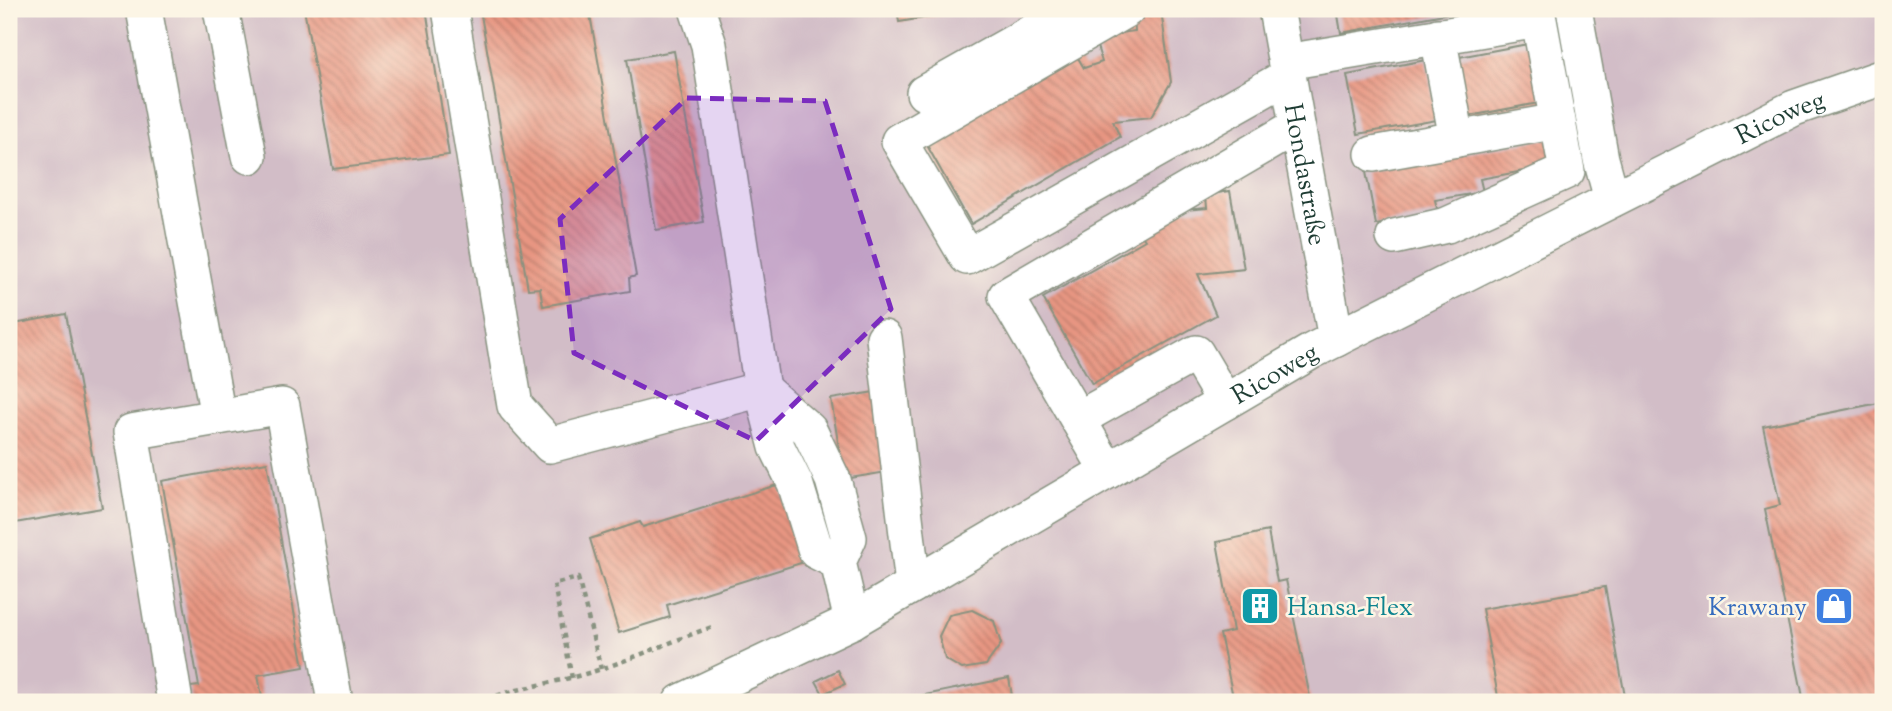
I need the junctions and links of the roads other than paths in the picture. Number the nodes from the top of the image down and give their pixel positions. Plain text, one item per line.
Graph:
1 (144, 9) edge
2 (221, 9) edge
3 (450, 9) edge
4 (697, 9) edge
5 (1073, 9) edge
6 (1127, 9) edge
7 (1276, 9) edge
8 (1574, 9) edge
9 (1438, 36) junction
10 (1287, 69) junction
11 (1883, 77) edge
12 (924, 93) dead end
13 (1558, 121) junction
14 (1297, 126) junction
15 (1457, 139) junction
16 (1373, 154) dead end
17 (249, 156) dead end
18 (1612, 199) junction
19 (1394, 237) dead end
20 (884, 338) dead end
21 (1336, 339) junction
22 (762, 389) junction
23 (1225, 402) junction
24 (218, 417) junction
25 (1078, 419) junction
26 (1108, 471) junction
27 (913, 585) junction
28 (852, 621) junction
29 (700, 698) edge
30 (175, 702) edge
31 (335, 702) edge

1 - 24 street
2 - 17 street
3 - 22 street
4 - 22 street
5 - 12 street
6 - 10 street
7 - 10 street, Hondastraße
8 - 18 street
9 - 10 street
9 - 13 street
9 - 15 street
10 - 14 street, Hondastraße
11 - 18 street, Ricoweg
13 - 15 street
13 - 19 street
14 - 21 street, Hondastraße
14 - 25 street
15 - 16 street
18 - 21 street, Ricoweg
20 - 27 street
21 - 23 street, Ricoweg
22 - 28 street
23 - 25 street
23 - 26 street, Ricoweg
24 - 30 street
24 - 31 street
25 - 26 street
26 - 27 street, Ricoweg
27 - 28 street, Ricoweg
28 - 29 street, Ricoweg

